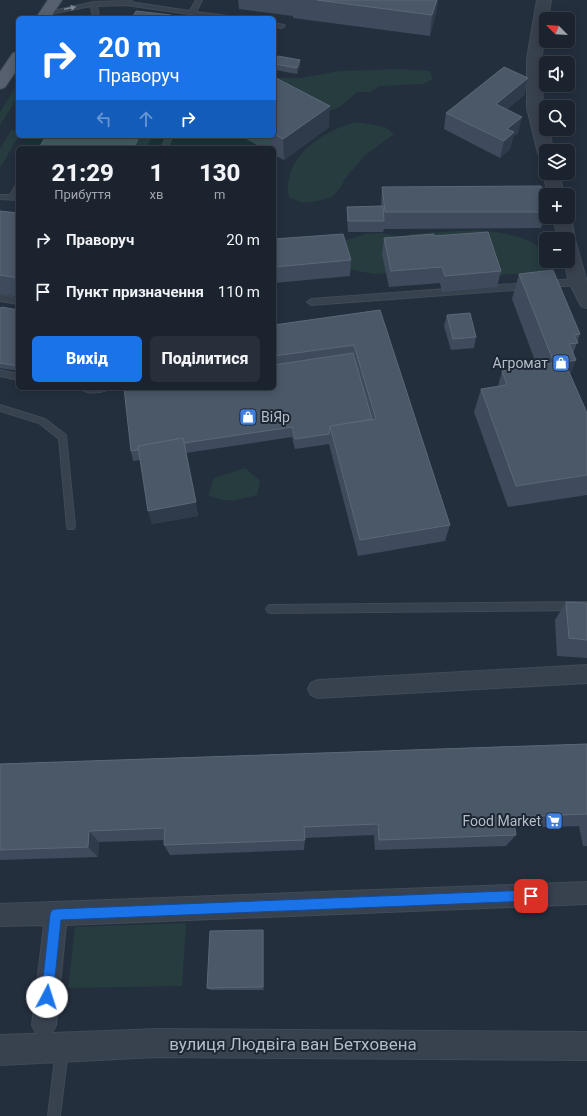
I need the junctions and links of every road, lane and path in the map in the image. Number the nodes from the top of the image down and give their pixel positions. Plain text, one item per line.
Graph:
1 (55, 0) edge
2 (199, 0) edge
3 (544, 0) edge
4 (128, 1) edge
5 (94, 4) junction
6 (192, 13) junction
7 (45, 16) edge
8 (96, 16) edge
9 (214, 16) edge
10 (276, 25) edge
11 (282, 26) dead end
12 (16, 59) edge
13 (0, 84) edge
14 (544, 144) edge
15 (0, 197) edge
16 (15, 198) edge
17 (574, 268) edge
18 (578, 282) junction
19 (0, 298) edge
20 (16, 301) edge
21 (587, 301) edge
22 (312, 302) dead end
23 (0, 373) edge
24 (16, 377) edge
25 (0, 408) edge
26 (72, 526) dead end
27 (587, 606) edge
28 (272, 609) dead end
29 (587, 674) edge
30 (318, 689) dead end
31 (587, 893) edge
32 (56, 914) junction
33 (0, 915) edge
34 (44, 1025) dead end
35 (587, 1046) edge
36 (62, 1047) junction
37 (0, 1050) edge
38 (54, 1116) edge

1 - 7 main road
2 - 6 lane
3 - 14 street
4 - 5 lane
4 - 6 lane
7 -> 5 lane
5 - 8 lane
6 - 9 lane
10 - 11 lane
12 - 13 main road
15 - 16 lane
17 - 18 street
18 - 21 street
18 - 22 lane
19 - 20 lane
23 - 24 lane
25 - 26 lane
27 - 28 lane
29 - 30 street
31 - 32 street
32 - 33 street
32 - 34 street
35 - 36 street, вулиця Людвіга ван Бетховена
36 - 37 street, вулиця Людвіга ван Бетховена
36 - 38 lane

